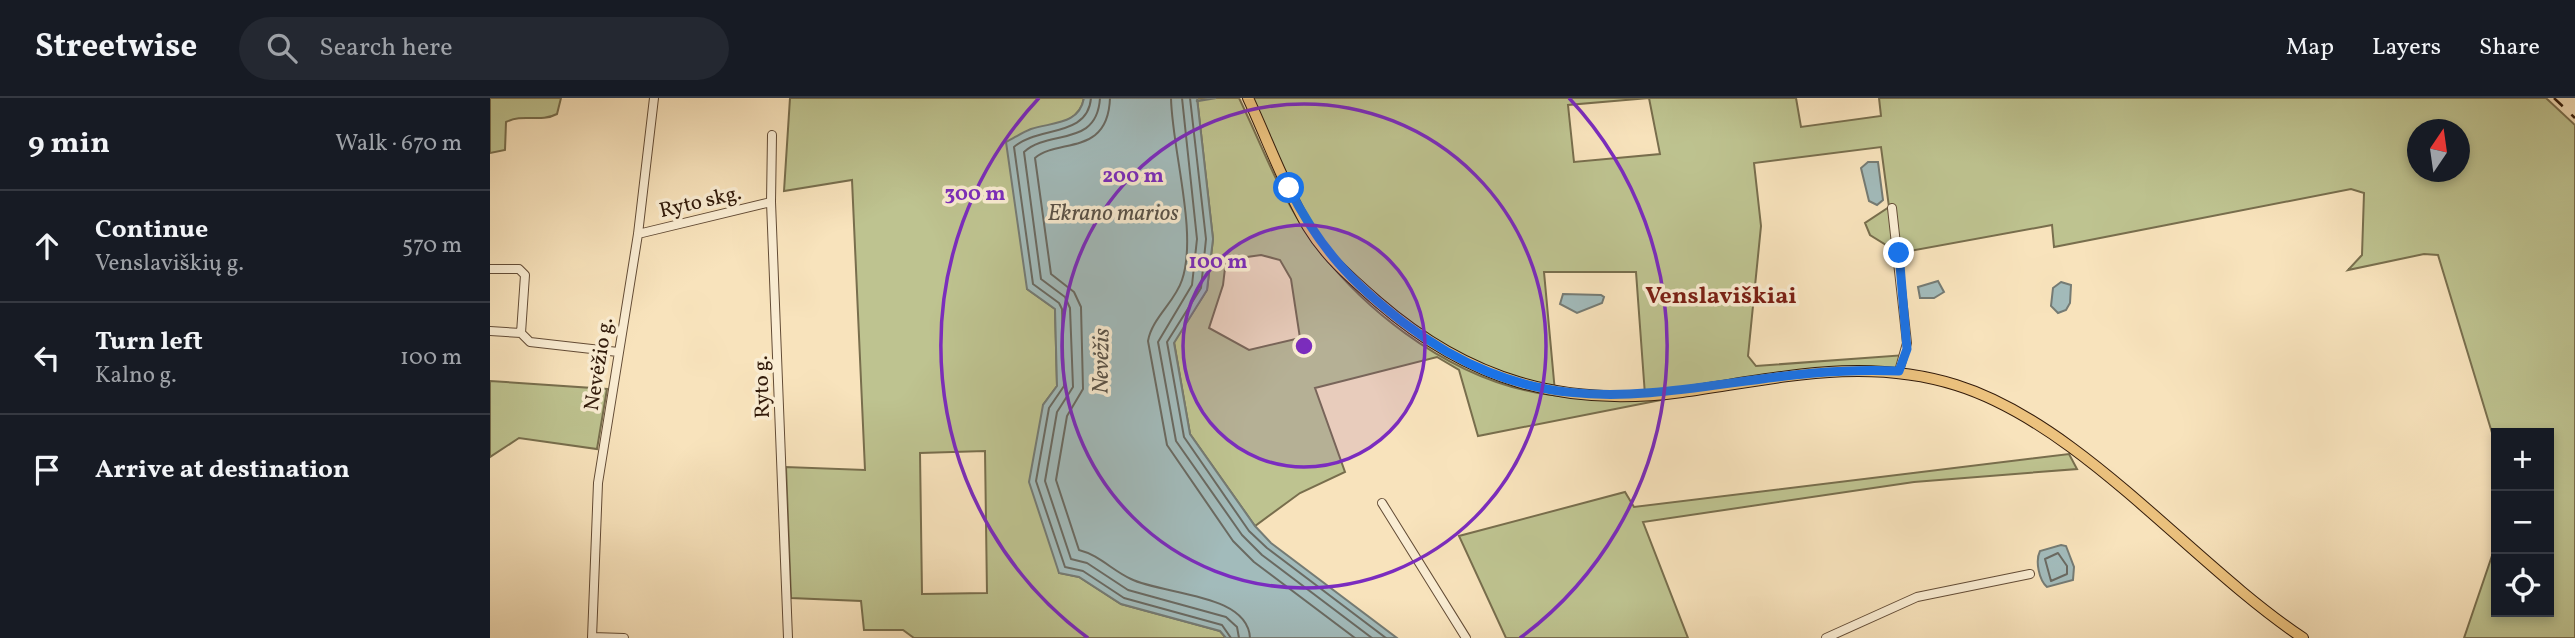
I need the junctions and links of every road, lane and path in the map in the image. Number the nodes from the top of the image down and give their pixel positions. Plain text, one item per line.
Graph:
1 (654, 98) edge
2 (1248, 98) edge
3 (772, 135) dead end
4 (771, 202) junction
5 (1892, 208) dead end
6 (638, 234) junction
7 (490, 269) edge
8 (490, 331) edge
9 (521, 333) junction
10 (618, 352) junction
11 (1899, 371) junction
12 (1382, 503) dead end
13 (2030, 573) dead end
14 (592, 637) edge
15 (624, 638) edge
16 (788, 638) edge
17 (1466, 638) edge
18 (1826, 638) edge
19 (2303, 638) edge

1 - 6 street, Nevėžio g.
2 - 11 main road
3 - 4 street, Ryto g.
4 - 6 street, Ryto skg.
4 - 16 street, Ryto g.
5 - 11 street
6 - 10 street, Nevėžio g.
7 - 9 street
8 - 9 street
9 - 10 street
10 - 14 street, Nevėžio g.
11 - 19 main road
12 - 17 street
13 - 18 street
14 - 15 street

